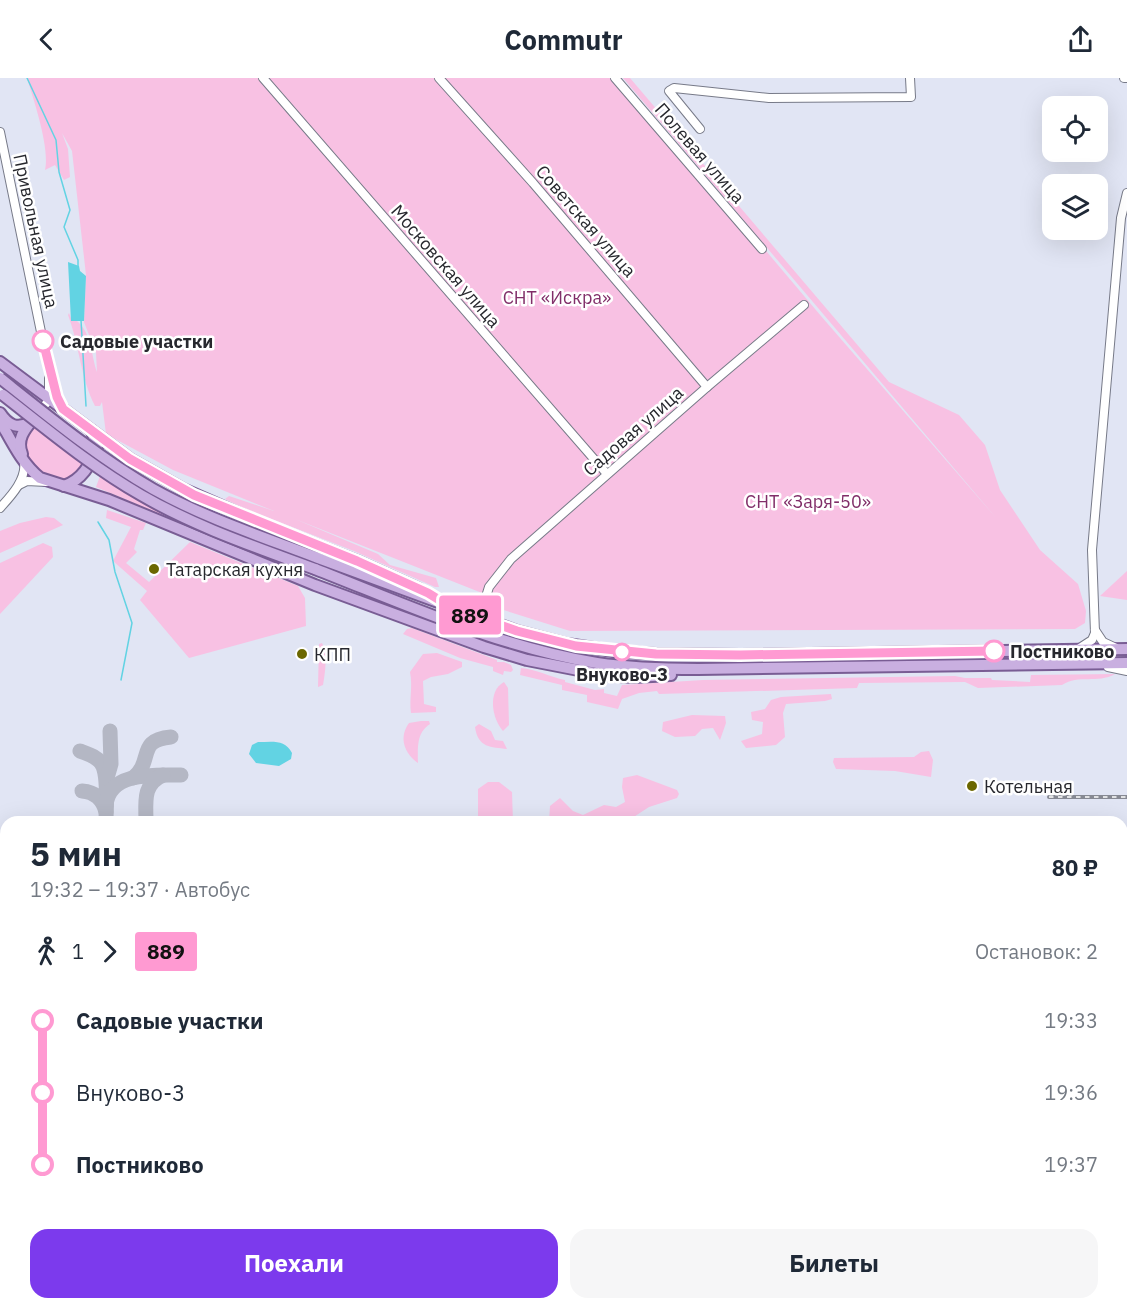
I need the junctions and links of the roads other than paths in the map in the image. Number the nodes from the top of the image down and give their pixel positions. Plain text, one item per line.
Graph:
1 (263, 78) edge
2 (439, 78) edge
3 (615, 78) edge
4 (910, 78) edge
5 (700, 129) dead end
6 (0, 132) edge
7 (1127, 193) edge
8 (762, 249) dead end
9 (804, 305) dead end
10 (0, 362) edge
11 (50, 371) junction
12 (0, 378) edge
13 (33, 387) junction
14 (706, 387) junction
15 (0, 393) edge
16 (53, 403) junction
17 (0, 413) edge
18 (69, 415) junction
19 (36, 416) junction
20 (0, 421) edge
21 (92, 430) junction
22 (24, 459) junction
23 (86, 470) junction
24 (607, 474) junction
25 (49, 482) junction
26 (19, 484) junction
27 (64, 486) junction
28 (108, 500) junction
29 (0, 508) edge
30 (316, 564) junction
31 (454, 609) junction
32 (479, 619) junction
33 (1095, 630) junction
34 (1077, 649) junction
35 (1122, 649) edge
36 (1092, 663) junction
37 (1127, 663) edge
38 (698, 669) junction
39 (1127, 671) edge

1 - 24 street, Московская улица
2 - 14 street, Советская улица
3 - 8 street, Полевая улица
4 - 5 street
6 - 11 street, Привольная улица
7 - 33 street
9 - 14 street, Садовая улица
10 - 13 main road
11 - 13 street
11 - 16 street
11 - 18 street
12 - 30 main road, bridge
13 - 16 main road
14 - 24 street, Садовая улица
15 - 30 main road, bridge
16 - 18 main road
16 - 19 main road
17 - 19 main road
18 - 21 main road
19 - 22 main road
20 - 22 main road
21 - 23 main road
21 - 31 main road
22 - 25 main road
22 - 26 street
23 - 27 main road
23 - 28 main road
24 - 32 street, Садовая улица
25 - 26 street
25 - 27 main road
26 - 29 street
27 - 28 main road
28 - 38 main road
30 - 31 main road
30 - 38 main road
31 - 32 main road
32 - 34 main road
33 - 34 street
33 - 35 street
34 - 35 main road
36 - 37 main road
36 - 38 main road
36 - 39 street

